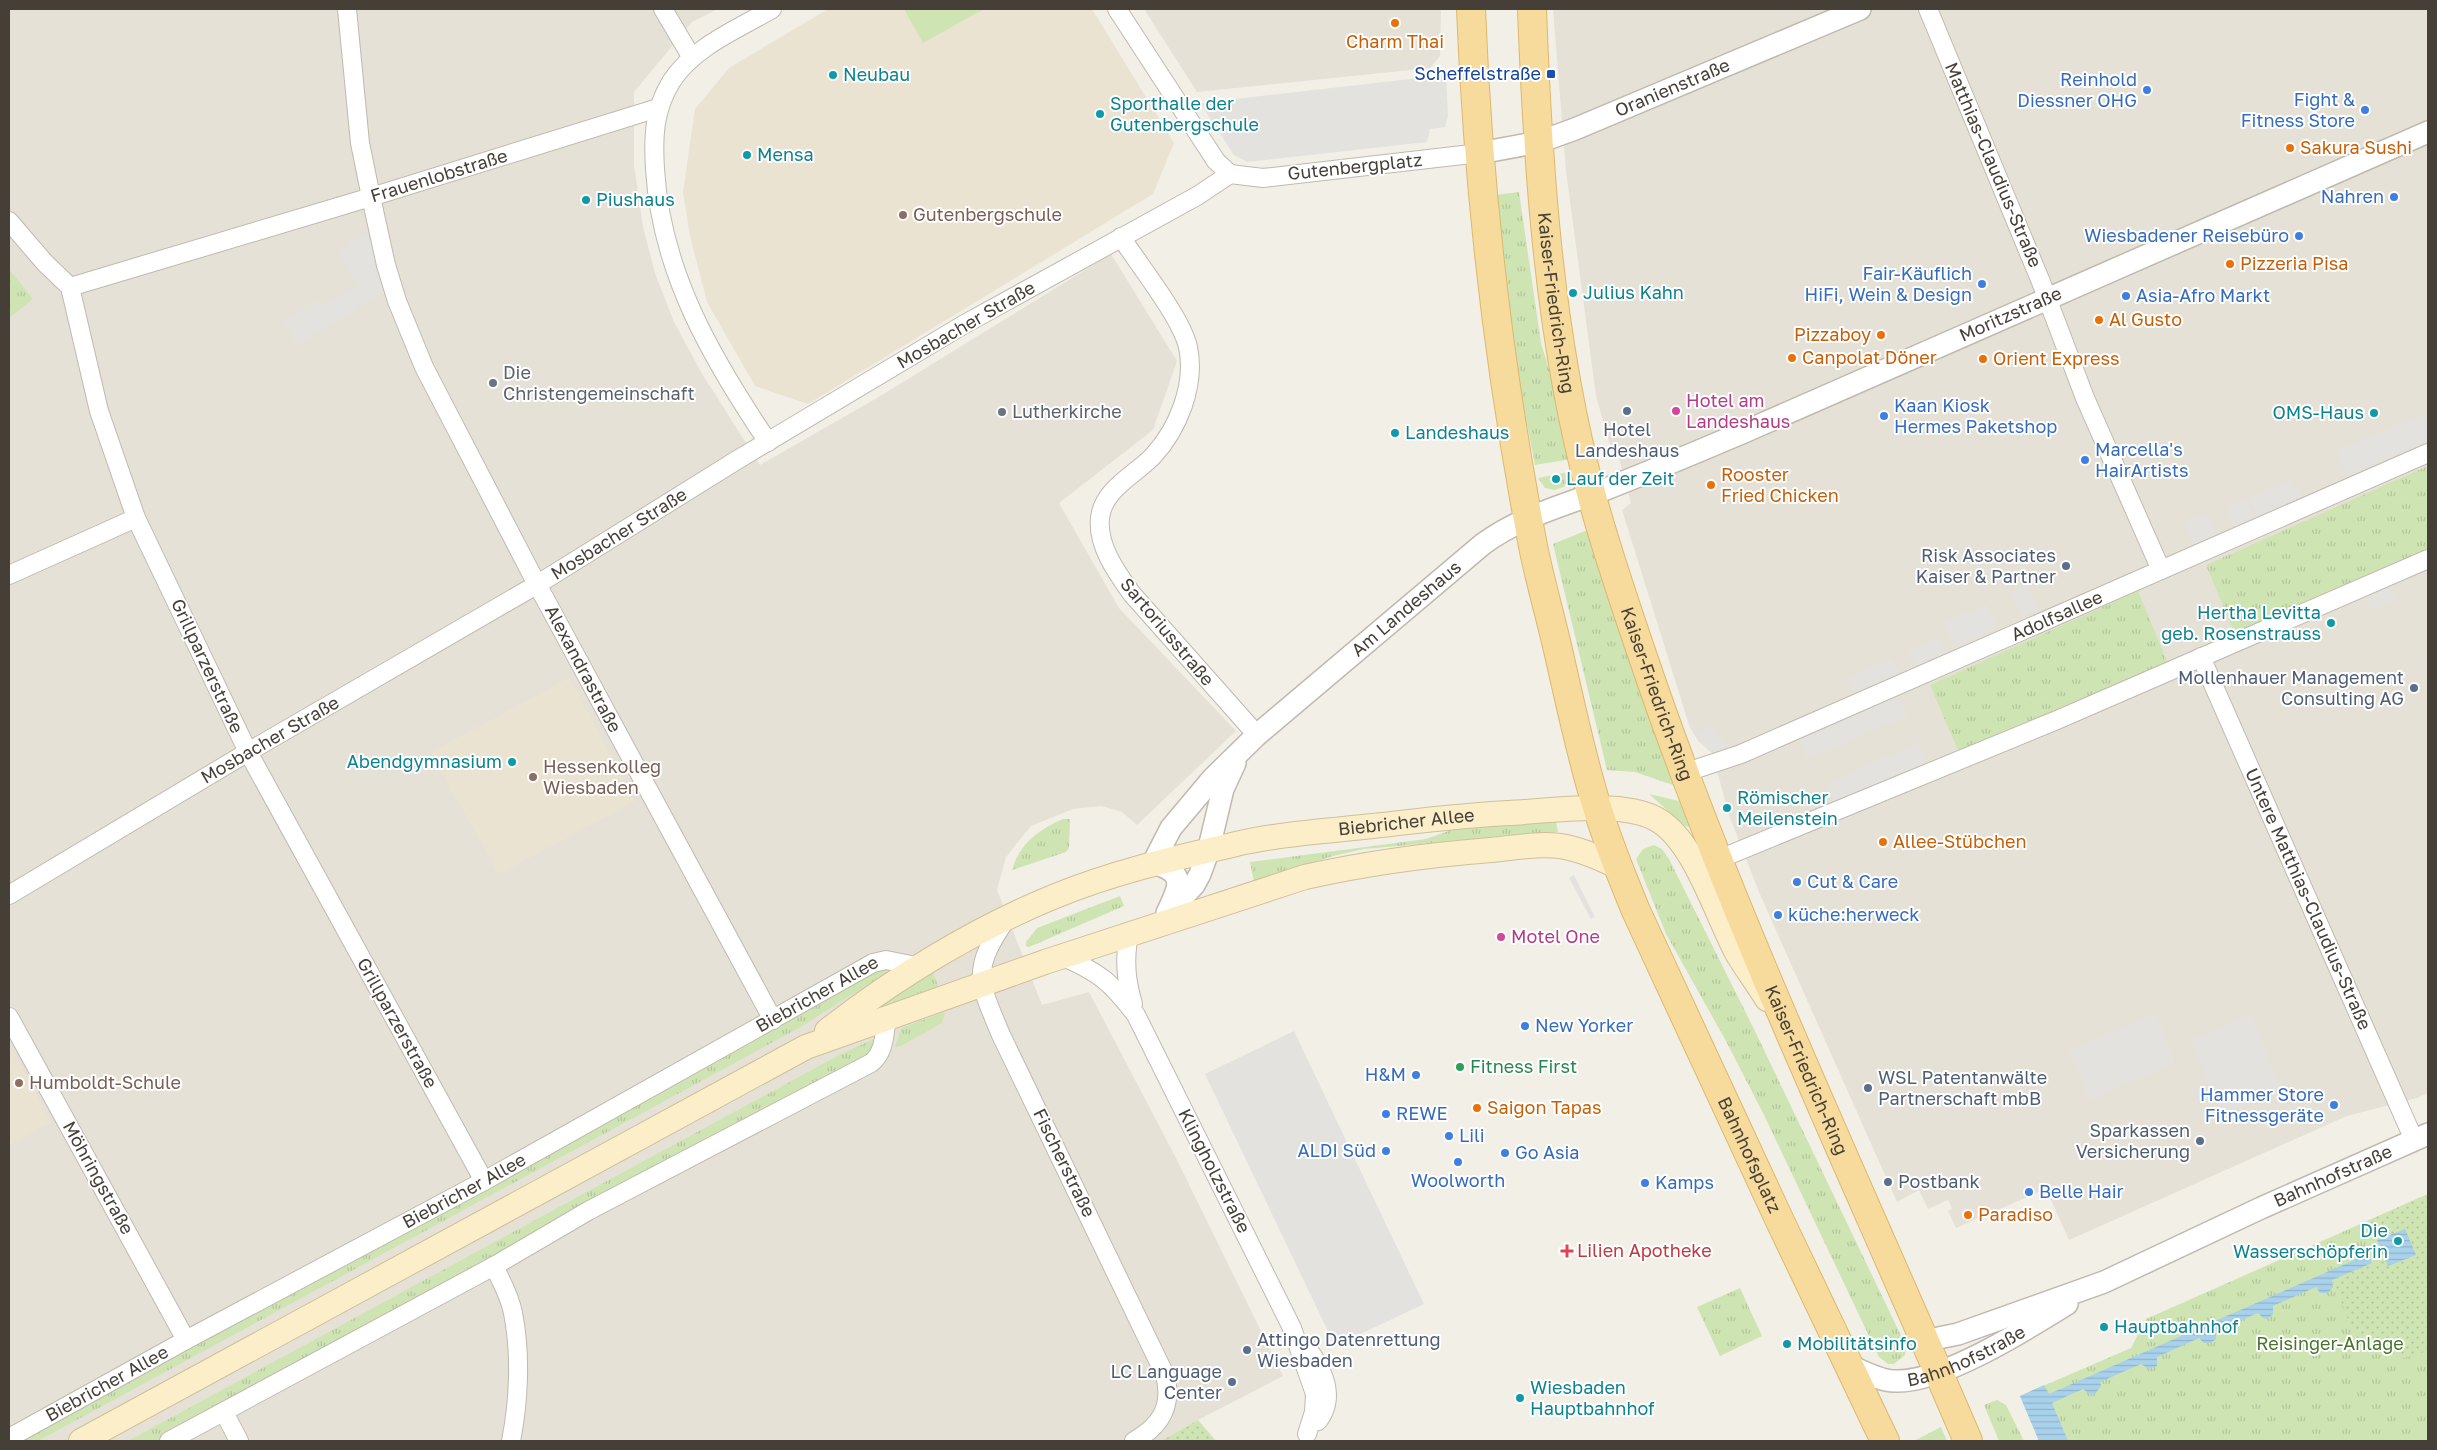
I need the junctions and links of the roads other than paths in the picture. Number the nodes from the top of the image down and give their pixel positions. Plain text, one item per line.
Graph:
1 (348, 9) edge
2 (663, 9) edge
3 (772, 9) edge
4 (1117, 9) edge
5 (1471, 9) edge
6 (1532, 9) edge
7 (1860, 9) edge
8 (1928, 9) edge
9 (692, 58) junction
10 (658, 108) junction
11 (2428, 132) edge
12 (1539, 142) junction
13 (1480, 153) junction
14 (1230, 174) junction
15 (371, 198) junction
16 (9, 221) edge
17 (1120, 237) junction
18 (70, 287) junction
19 (2047, 297) junction
20 (768, 442) junction
21 (2428, 453) edge
22 (1591, 494) junction
23 (1528, 516) junction
24 (136, 518) junction
25 (2428, 560) edge
26 (2161, 570) junction
27 (9, 575) edge
28 (538, 584) junction
29 (2201, 657) junction
30 (1257, 736) junction
31 (248, 752) junction
32 (1239, 754) junction
33 (1684, 773) junction
34 (1598, 809) junction
35 (1208, 852) junction
36 (1717, 860) junction
37 (1153, 863) junction
38 (1617, 866) junction
39 (9, 895) edge
40 (1008, 918) junction
41 (1160, 920) junction
42 (1129, 934) junction
43 (1061, 956) junction
44 (921, 967) junction
45 (981, 984) junction
46 (1136, 1015) junction
47 (9, 1017) edge
48 (887, 1018) junction
49 (773, 1020) junction
50 (1792, 1038) junction
51 (806, 1047) junction
52 (2421, 1137) edge
53 (484, 1181) junction
54 (494, 1266) junction
55 (2104, 1282) junction
56 (186, 1340) junction
57 (1924, 1341) junction
58 (1848, 1365) junction
59 (1938, 1372) junction
60 (224, 1412) junction
61 (9, 1438) edge
62 (1303, 1438) edge
63 (81, 1441) edge
64 (169, 1441) edge
65 (239, 1441) edge
66 (511, 1441) edge
67 (1134, 1441) edge
68 (1886, 1441) edge
69 (1968, 1441) edge

1 - 15 street, Alexandrastraße
2 - 9 street
3 - 9 street
4 - 14 street
5 - 13 main road
6 - 12 main road, Kaiser-Friedrich-Ring
7 - 12 street, Oranienstraße
8 - 19 street, Matthias-Claudius-Straße
9 - 10 street
10 - 15 street, Frauenlobstraße
10 - 20 street
11 - 19 street, Moritzstraße
12 - 13 street, Oranienstraße
12 - 22 main road, Kaiser-Friedrich-Ring
13 - 14 street, Gutenbergplatz
13 - 23 main road
14 - 17 street, Mosbacher Straße
15 - 18 street, Frauenlobstraße
15 - 28 street, Alexandrastraße
16 - 18 street
17 - 20 street, Mosbacher Straße
17 - 30 street, Sartoriusstraße
18 - 24 street, Grillparzerstraße
19 - 22 street, Moritzstraße
19 - 26 street, Matthias-Claudius-Straße
20 - 28 street, Mosbacher Straße
21 - 26 street, Adolfsallee
22 - 23 street, Am Landeshaus
22 - 33 main road, Kaiser-Friedrich-Ring
23 - 30 street, Am Landeshaus
23 - 34 main road
24 - 27 street
24 - 31 street, Grillparzerstraße
25 - 29 street
26 - 33 street, Adolfsallee
28 - 31 street, Mosbacher Straße
28 - 49 street, Alexandrastraße
29 - 36 street
29 - 52 street, Untere Matthias-Claudius-Straße
30 - 32 street, Am Landeshaus
31 - 39 street, Mosbacher Straße
31 - 53 street, Grillparzerstraße
32 - 35 street, Am Landeshaus
32 - 37 street, Am Landeshaus
33 - 36 main road, Kaiser-Friedrich-Ring
34 - 35 main road, Biebricher Allee
34 - 38 main road
34 - 50 main road, Biebricher Allee
35 - 37 main road, Biebricher Allee
35 - 41 street, Am Landeshaus
36 - 50 main road, Kaiser-Friedrich-Ring
37 - 40 main road, Biebricher Allee
37 - 41 street
38 - 41 main road, Biebricher Allee
38 - 58 main road, Bahnhofsplatz
40 - 44 main road, Biebricher Allee
40 - 45 street, Fischerstraße
41 - 42 main road, Biebricher Allee
42 - 43 main road, Biebricher Allee
42 - 46 street, Klingholzstraße
43 - 45 main road, Biebricher Allee
43 - 46 street, Klingholzstraße
44 - 49 street, Biebricher Allee
44 - 51 main road, Biebricher Allee
45 - 48 main road, Biebricher Allee
45 - 67 street, Fischerstraße
46 - 62 street, Klingholzstraße
47 - 56 street, Möhringstraße
48 - 51 main road, Biebricher Allee
48 - 54 street
49 - 53 street, Biebricher Allee
50 - 57 main road, Kaiser-Friedrich-Ring
51 - 63 main road, Biebricher Allee
52 - 55 street, Bahnhofstraße
53 - 56 street, Biebricher Allee
54 - 60 street
54 - 66 street
55 - 57 street, Bahnhofstraße
55 - 59 street, Bahnhofstraße
56 - 61 street, Biebricher Allee
57 - 59 main road
58 - 59 street, Bahnhofstraße
58 - 68 main road, Bahnhofsplatz
59 - 69 main road
60 - 64 street
60 - 65 street

